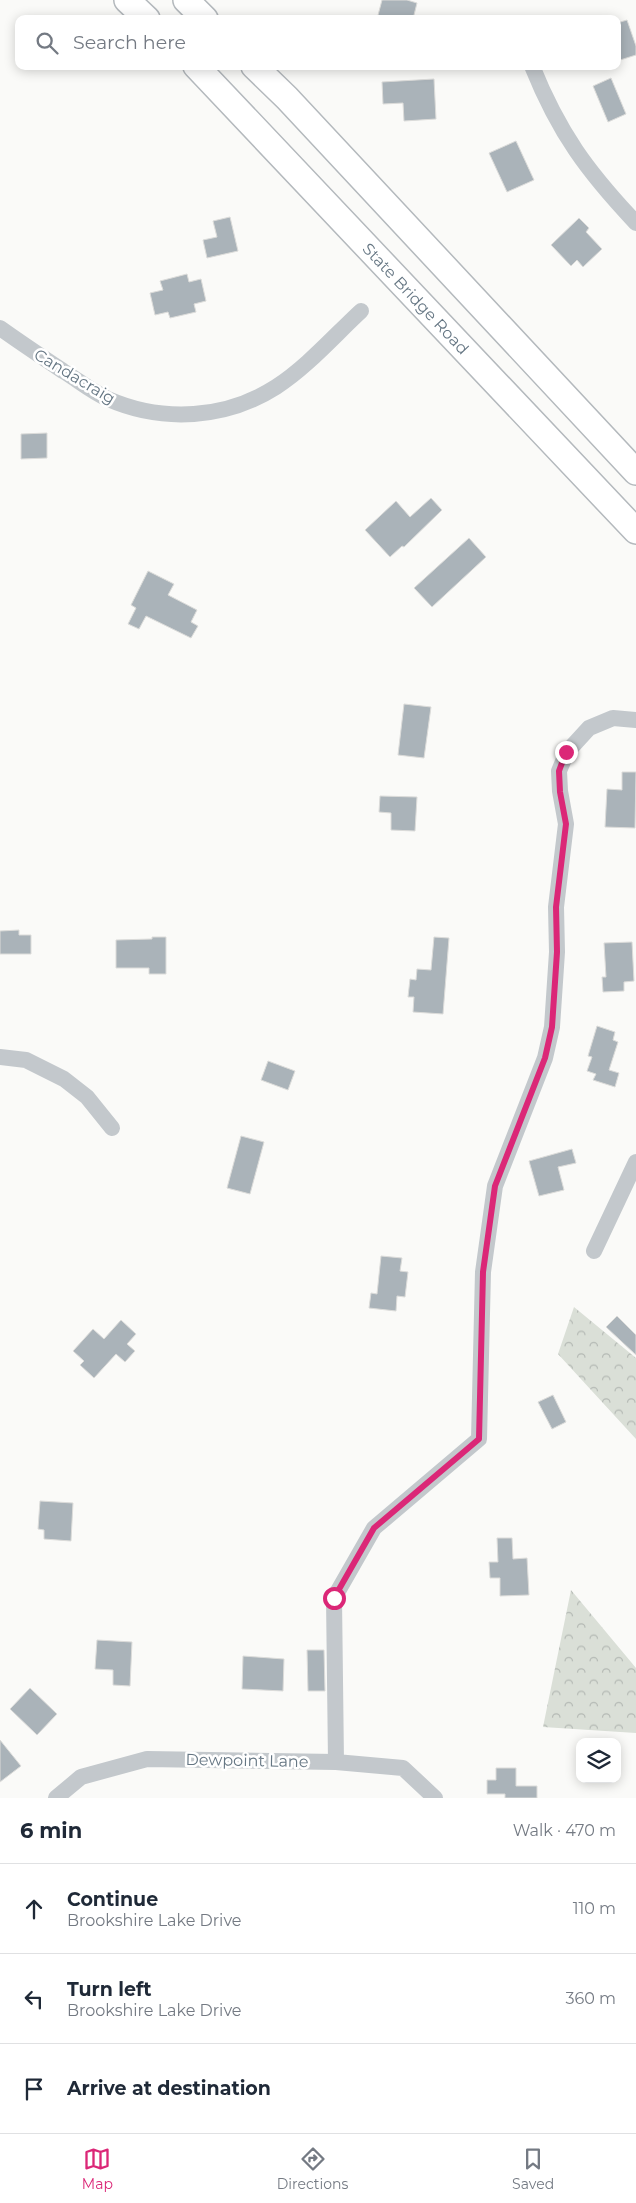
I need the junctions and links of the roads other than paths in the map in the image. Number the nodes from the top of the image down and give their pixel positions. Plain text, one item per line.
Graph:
1 (127, 0) edge
2 (186, 0) edge
3 (143, 15) edge
4 (201, 15) edge
5 (200, 70) edge
6 (258, 70) edge
7 (534, 70) edge
8 (636, 224) edge
9 (361, 311) dead end
10 (0, 328) edge
11 (636, 472) edge
12 (636, 531) edge
13 (636, 720) edge
14 (0, 1057) edge
15 (112, 1128) dead end
16 (636, 1162) edge
17 (594, 1251) dead end
18 (336, 1762) junction
19 (56, 1798) edge
20 (435, 1798) edge

1 - 3 highway
2 - 4 highway
5 - 12 highway, State Bridge Road
6 - 11 highway
7 - 8 street
9 - 10 street, Candacraig
13 - 18 street
14 - 15 street
16 - 17 street
18 - 19 street, Dewpoint Lane
18 - 20 street, Dewpoint Lane

